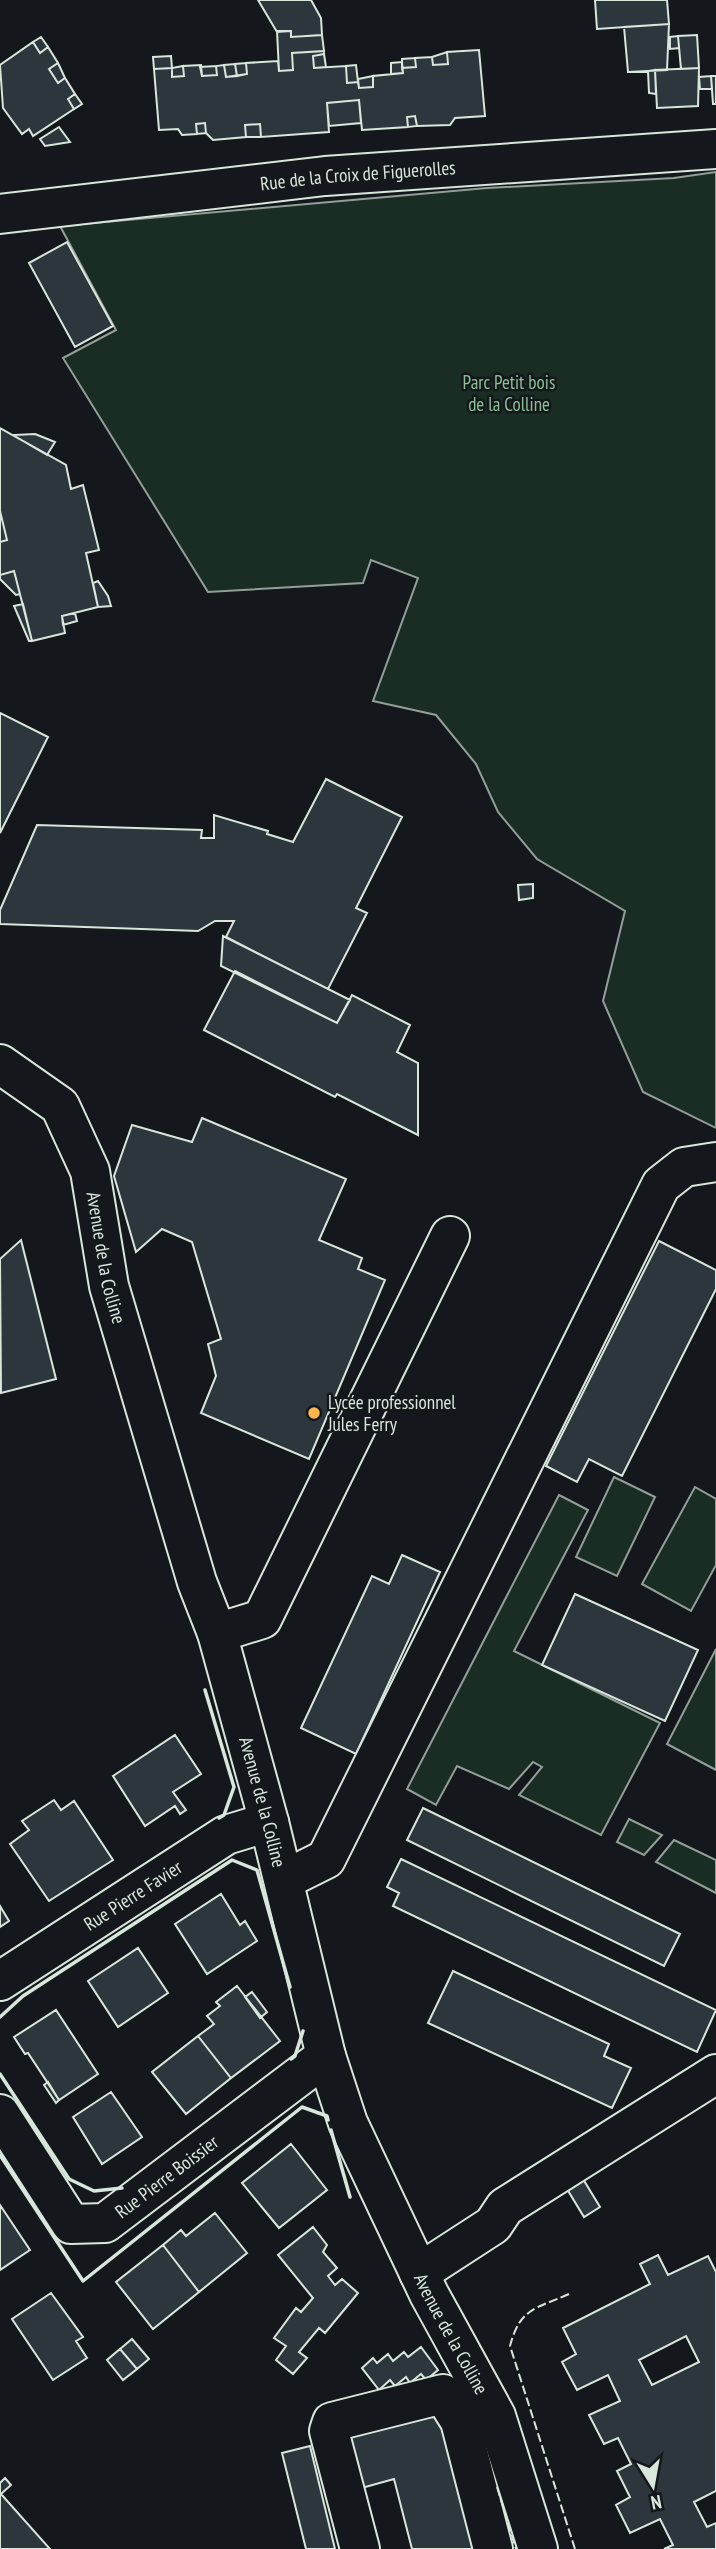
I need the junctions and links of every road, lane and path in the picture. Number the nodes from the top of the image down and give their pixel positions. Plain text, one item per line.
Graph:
1 (716, 149) edge
2 (0, 214) edge
3 (0, 1064) edge
4 (716, 1162) edge
5 (450, 1236) dead end
6 (217, 1633) junction
7 (269, 1822) junction
8 (284, 1880) junction
9 (0, 1981) edge
10 (326, 2056) junction
11 (716, 2074) edge
12 (0, 2114) edge
13 (413, 2262) junction
14 (473, 2372) junction
15 (443, 2394) junction
16 (360, 2549) edge
17 (493, 2549) edge
18 (538, 2549) edge

1 - 2 street, Rue de la Croix de Figuerolles
3 - 6 street, Avenue de la Colline
4 - 8 street
5 - 6 street
6 - 7 street, Avenue de la Colline
7 - 8 street, Avenue de la Colline
7 - 9 street, Rue Pierre Favier
8 - 10 street, Avenue de la Colline
10 - 12 street, Rue Pierre Boissier
10 - 13 street, Avenue de la Colline
11 - 13 street
13 - 14 street, Avenue de la Colline
14 - 15 street
14 - 18 street, Avenue de la Colline
15 - 16 street
15 - 17 street

